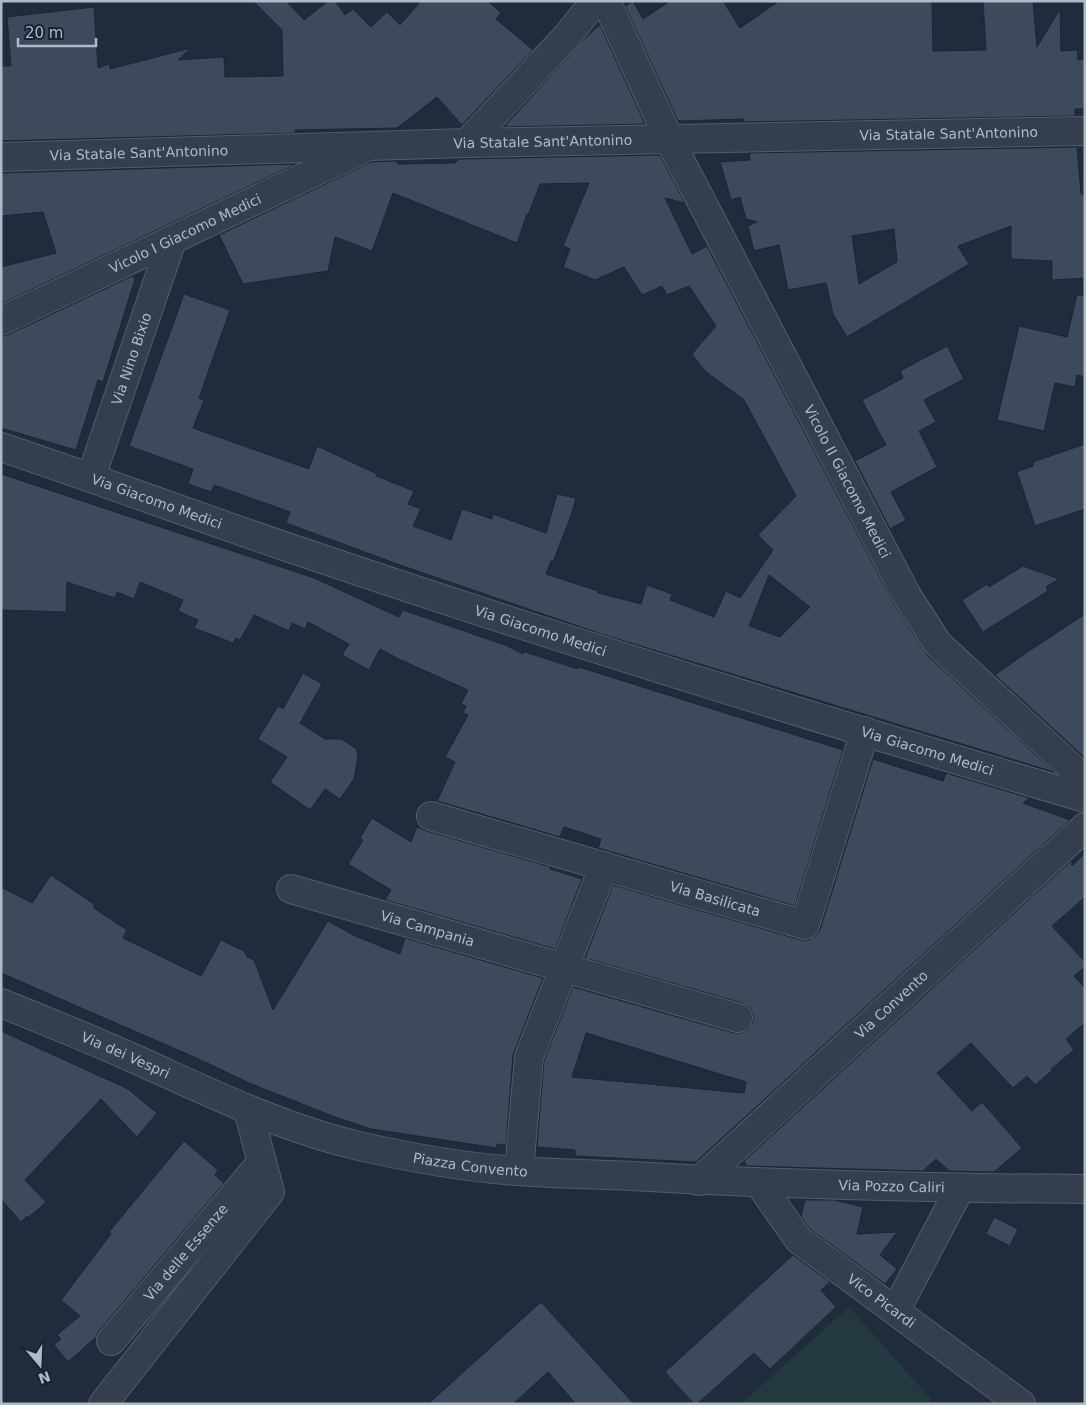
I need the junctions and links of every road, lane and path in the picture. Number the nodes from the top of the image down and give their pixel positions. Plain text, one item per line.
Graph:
1 (595, 1) edge
2 (606, 1) edge
3 (1085, 131) edge
4 (669, 139) junction
5 (467, 143) junction
6 (369, 146) junction
7 (1, 157) edge
8 (172, 240) junction
9 (1, 321) edge
10 (1, 447) edge
11 (91, 477) junction
12 (865, 731) junction
13 (1085, 780) edge
14 (1085, 798) edge
15 (431, 816) dead end
16 (1085, 827) edge
17 (604, 866) junction
18 (291, 889) dead end
19 (564, 968) junction
20 (1, 1003) edge
21 (738, 1018) dead end
22 (248, 1110) junction
23 (262, 1162) junction
24 (518, 1171) junction
25 (699, 1181) junction
26 (759, 1183) junction
27 (960, 1188) junction
28 (1085, 1189) edge
29 (896, 1310) junction
30 (111, 1341) dead end
31 (117, 1399) edge
32 (1022, 1404) edge

1 - 5 street
2 - 4 street, Vicolo II Giacomo Medici
3 - 4 street, Via Statale Sant'Antonino
4 - 5 street, Via Statale Sant'Antonino
4 - 13 street, Vicolo II Giacomo Medici
5 - 6 street, Via Statale Sant'Antonino
6 - 7 street, Via Statale Sant'Antonino
6 - 8 street, Vicolo I Giacomo Medici
8 - 9 street, Vicolo I Giacomo Medici
8 - 11 street, Via Nino Bixio
10 - 11 street, Via Giacomo Medici
11 - 12 street, Via Giacomo Medici
12 - 14 street, Via Giacomo Medici
12 - 17 street, Via Basilicata
15 - 17 street, Via Basilicata
16 - 25 street, Via Convento
17 - 19 street
18 - 19 street, Via Campania
19 - 21 street, Via Campania
19 - 24 street
20 - 22 street, Via dei Vespri
22 - 23 street
22 - 24 street, Piazza Convento
23 - 30 street, Via delle Essenze
23 - 31 street
24 - 25 street, Piazza Convento
25 - 26 street, Via Pozzo Caliri
26 - 27 street, Via Pozzo Caliri
26 - 29 street, Vico Picardi
27 - 28 street, Via Pozzo Caliri
27 - 29 street
29 - 32 street, Vico Picardi

